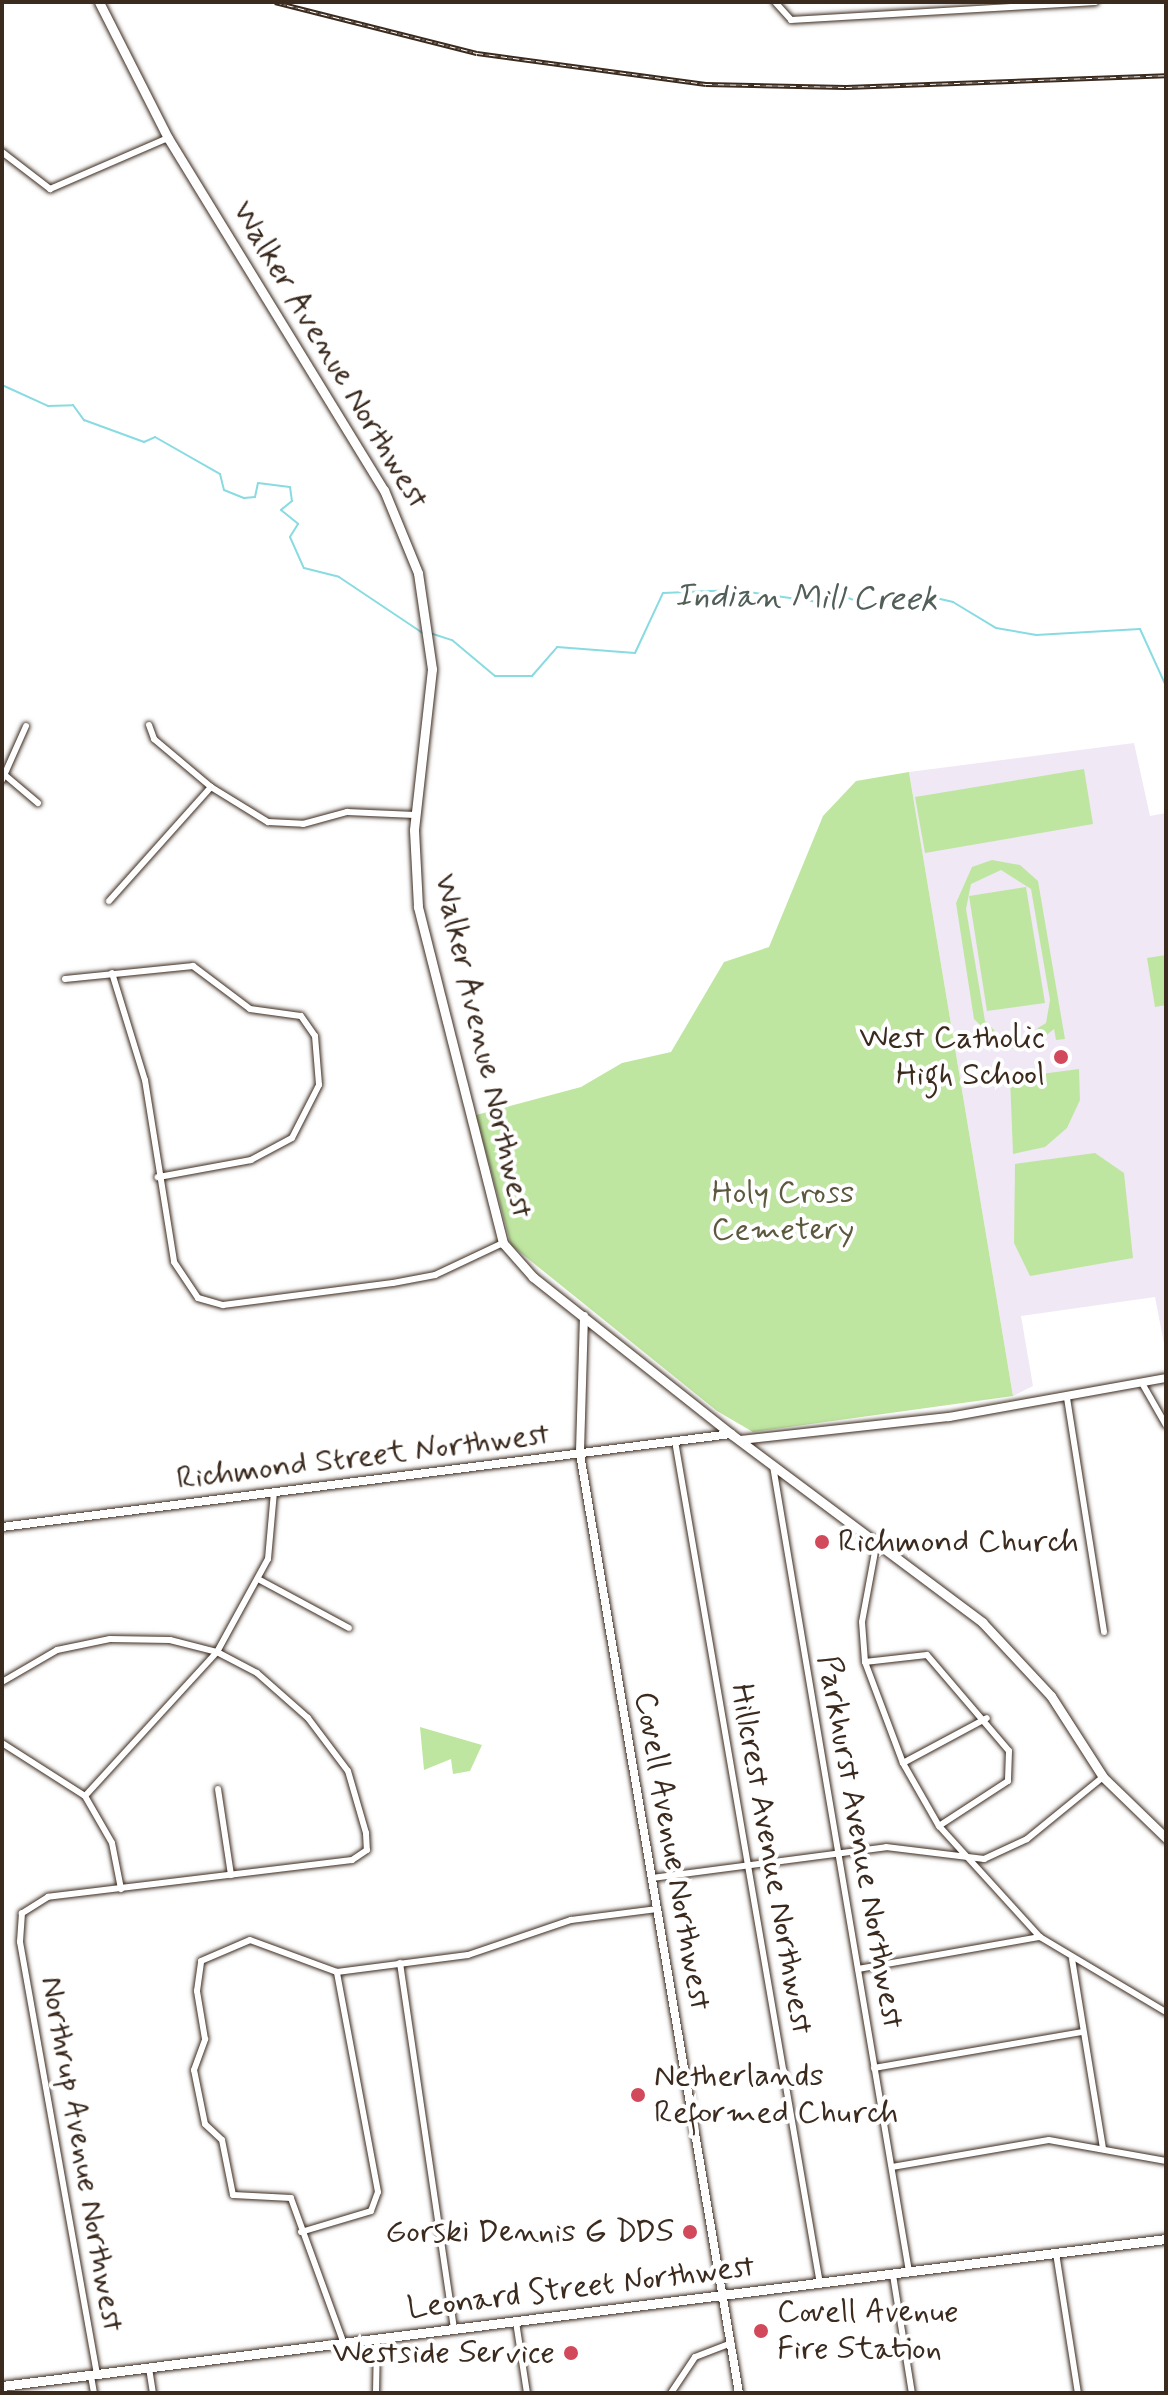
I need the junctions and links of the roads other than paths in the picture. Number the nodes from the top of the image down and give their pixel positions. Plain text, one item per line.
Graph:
1 (99, 2) edge
2 (775, 2) edge
3 (1095, 2) edge
4 (989, 5) edge
5 (168, 138) junction
6 (2, 152) edge
7 (149, 725) dead end
8 (26, 726) dead end
9 (4, 778) edge
10 (211, 787) junction
11 (38, 803) dead end
12 (415, 815) junction
13 (109, 901) dead end
14 (112, 973) junction
15 (65, 979) dead end
16 (158, 1177) junction
17 (503, 1243) junction
18 (584, 1316) junction
19 (1166, 1378) edge
20 (1142, 1383) junction
21 (1067, 1398) junction
22 (1166, 1425) edge
23 (735, 1437) junction
24 (675, 1441) junction
25 (580, 1454) junction
26 (773, 1466) junction
27 (274, 1492) junction
28 (2, 1527) edge
29 (877, 1540) junction
30 (260, 1580) junction
31 (349, 1628) dead end
32 (1104, 1632) dead end
33 (217, 1652) junction
34 (865, 1662) junction
35 (2, 1682) edge
36 (987, 1718) junction
37 (2, 1743) edge
38 (903, 1763) junction
39 (1103, 1777) junction
40 (218, 1789) dead end
41 (85, 1796) junction
42 (939, 1826) junction
43 (1166, 1838) edge
44 (836, 1851) junction
45 (964, 1860) junction
46 (748, 1863) junction
47 (231, 1875) junction
48 (652, 1878) junction
49 (121, 1889) junction
50 (657, 1909) junction
51 (1040, 1937) junction
52 (1072, 1959) junction
53 (400, 1963) junction
54 (858, 1969) junction
55 (337, 1972) junction
56 (1166, 2012) edge
57 (1083, 2032) junction
58 (874, 2068) junction
59 (1103, 2148) junction
60 (1166, 2161) edge
61 (892, 2167) junction
62 (301, 2232) junction
63 (1166, 2239) edge
64 (1056, 2253) junction
65 (909, 2272) junction
66 (893, 2275) junction
67 (820, 2284) junction
68 (723, 2297) junction
69 (516, 2322) junction
70 (454, 2329) junction
71 (377, 2339) junction
72 (731, 2343) junction
73 (344, 2344) junction
74 (149, 2368) junction
75 (94, 2375) junction
76 (2, 2386) edge
77 (94, 2393) edge
78 (153, 2393) edge
79 (376, 2393) edge
80 (527, 2393) edge
81 (671, 2393) edge
82 (739, 2393) edge
83 (912, 2393) edge
84 (1078, 2393) edge

1 - 5 main road, Walker Avenue Northwest
2 - 4 street
3 - 4 street
5 - 6 street
5 - 12 main road, Walker Avenue Northwest
7 - 10 street
8 - 9 street
9 - 11 street
10 - 12 street
10 - 13 street
12 - 17 main road, Walker Avenue Northwest
14 - 15 street
14 - 16 street
14 - 16 street
16 - 17 street
17 - 18 main road, Walker Avenue Northwest
18 - 23 main road, Walker Avenue Northwest
18 - 25 street, Covell Avenue Northwest
19 - 20 street, Richmond Street Northwest
20 - 21 street, Richmond Street Northwest
20 - 22 street
21 - 23 street, Richmond Street Northwest
21 - 32 street
23 - 24 street, Richmond Street Northwest
23 - 26 main road, Walker Avenue Northwest
24 - 25 street, Richmond Street Northwest
24 - 46 street, Hillcrest Avenue Northwest
25 - 27 street, Richmond Street Northwest
25 - 48 street, Covell Avenue Northwest
26 - 29 main road, Walker Avenue Northwest
26 - 44 street, Parkhurst Avenue Northwest
27 - 28 street, Richmond Street Northwest
27 - 30 street
29 - 34 street
29 - 39 main road, Walker Avenue Northwest
30 - 31 street
30 - 33 street
33 - 35 street
33 - 41 street
33 - 47 street
34 - 36 street
34 - 38 street
36 - 38 street
36 - 42 street
37 - 41 street
38 - 42 street
39 - 43 main road, Walker Avenue Northwest
39 - 45 street
40 - 47 street
41 - 49 street
42 - 45 street
44 - 45 street
44 - 46 street
44 - 54 street, Parkhurst Avenue Northwest
45 - 51 street
46 - 48 street
46 - 67 street, Hillcrest Avenue Northwest
47 - 49 street
48 - 50 street, Covell Avenue Northwest
49 - 75 street, Northrup Avenue Northwest
50 - 53 street
50 - 68 street, Covell Avenue Northwest
51 - 52 street
51 - 54 street
52 - 56 street
52 - 57 street
53 - 55 street
53 - 70 street
54 - 58 street, Parkhurst Avenue Northwest
55 - 62 street
55 - 62 street
57 - 58 street
57 - 59 street
58 - 61 street, Parkhurst Avenue Northwest
59 - 60 street
59 - 61 street
61 - 65 street, Parkhurst Avenue Northwest
62 - 73 street
63 - 64 main road, Leonard Street Northwest
64 - 65 main road, Leonard Street Northwest
64 - 84 street
65 - 66 main road, Leonard Street Northwest
66 - 67 main road, Leonard Street Northwest
66 - 83 street
67 - 68 main road, Leonard Street Northwest
68 - 69 main road, Leonard Street Northwest
68 - 72 street, Covell Avenue Northwest
69 - 70 main road, Leonard Street Northwest
69 - 80 street
70 - 71 main road, Leonard Street Northwest
71 - 73 main road, Leonard Street Northwest
71 - 79 street
72 - 81 street
72 - 82 street, Covell Avenue Northwest
73 - 74 main road, Leonard Street Northwest
74 - 75 main road, Leonard Street Northwest
74 - 78 street
75 - 76 main road, Leonard Street Northwest
75 - 77 street, Northrup Avenue Northwest

